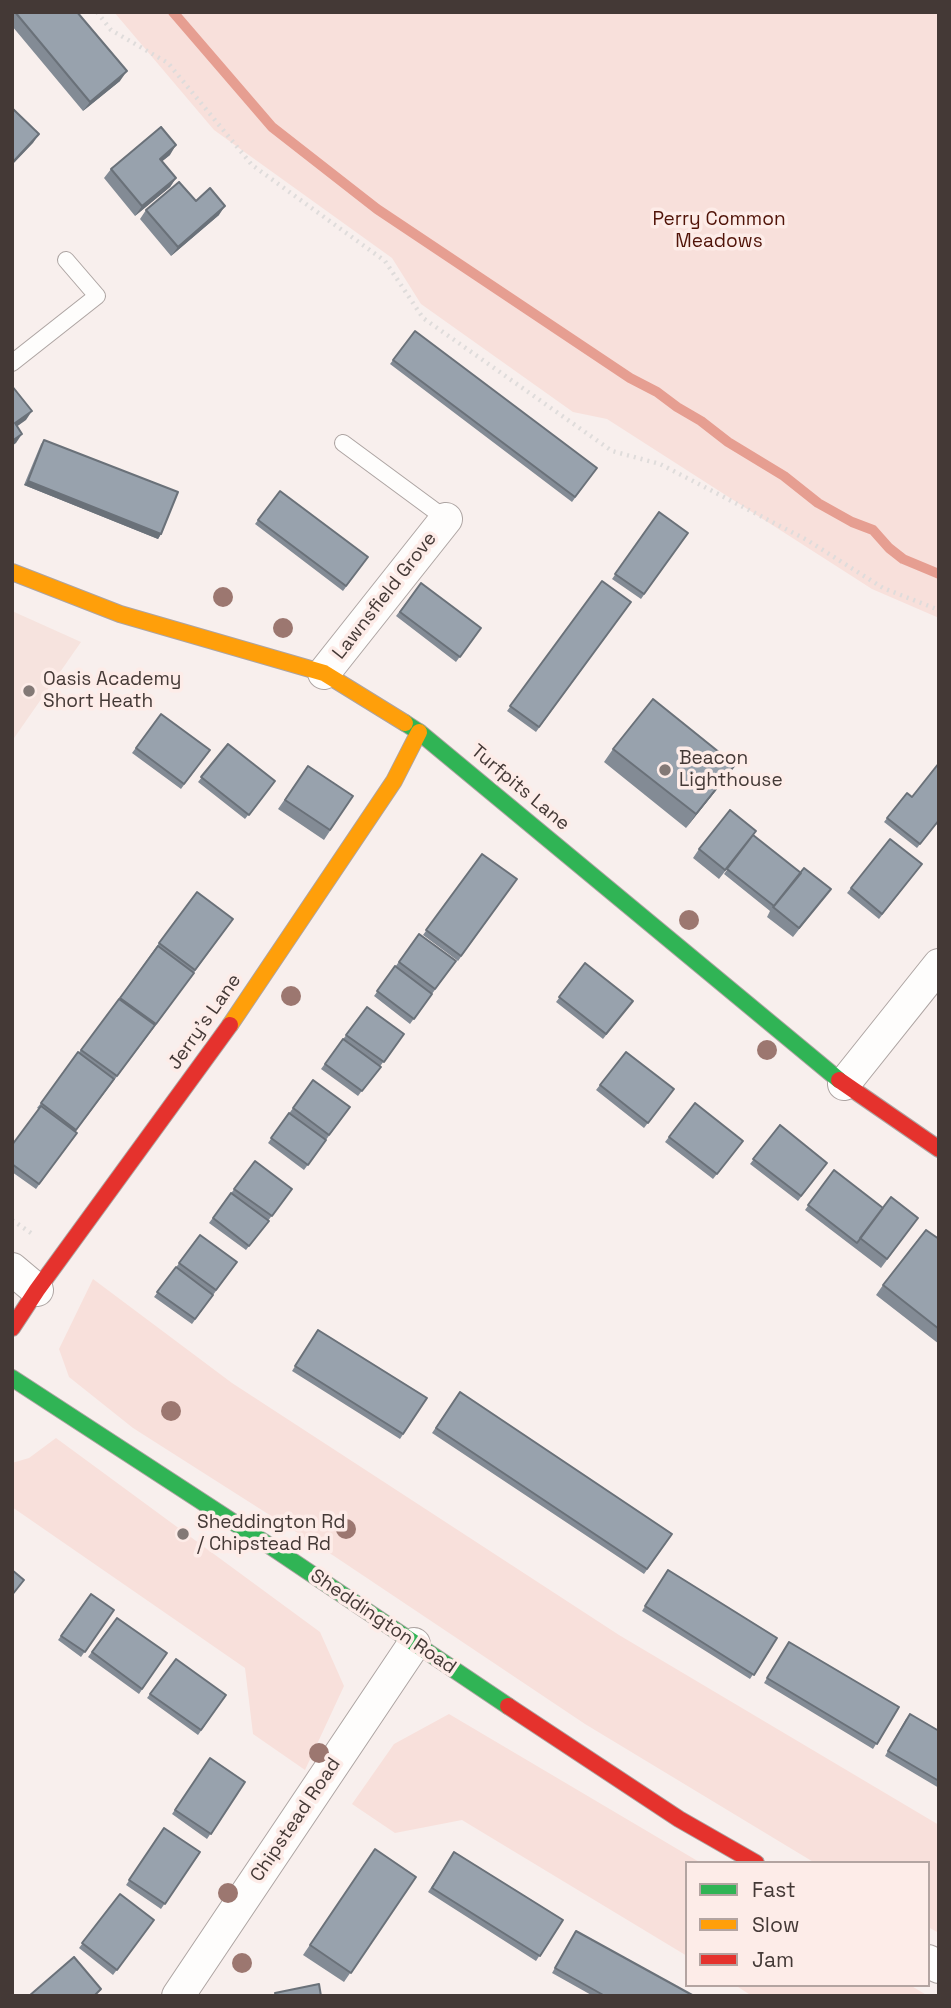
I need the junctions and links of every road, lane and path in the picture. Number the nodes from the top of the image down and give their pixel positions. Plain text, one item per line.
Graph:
1 (97, 12) edge
2 (66, 260) dead end
3 (12, 363) edge
4 (343, 443) dead end
5 (446, 519) joint
6 (12, 572) edge
7 (939, 610) edge
8 (324, 673) junction
9 (419, 732) junction
10 (939, 965) edge
11 (844, 1084) junction
12 (939, 1149) edge
13 (12, 1269) edge
14 (37, 1290) junction
15 (12, 1328) edge
16 (12, 1378) edge
17 (414, 1644) junction
18 (752, 1861) edge
19 (178, 1996) edge

1 - 7 path
2 - 3 lane
4 - 5 lane
5 - 8 street, Lawnsfield Grove
6 - 8 street, Turfpits Lane
8 - 9 street, Turfpits Lane
9 - 11 street, Turfpits Lane
9 - 14 street, Jerry's Lane
10 - 11 street
11 - 12 street, Turfpits Lane
13 - 14 street
14 - 15 street, Jerry's Lane
16 - 17 street, Sheddington Road
17 - 18 street, Sheddington Road
17 - 19 street, Chipstead Road

